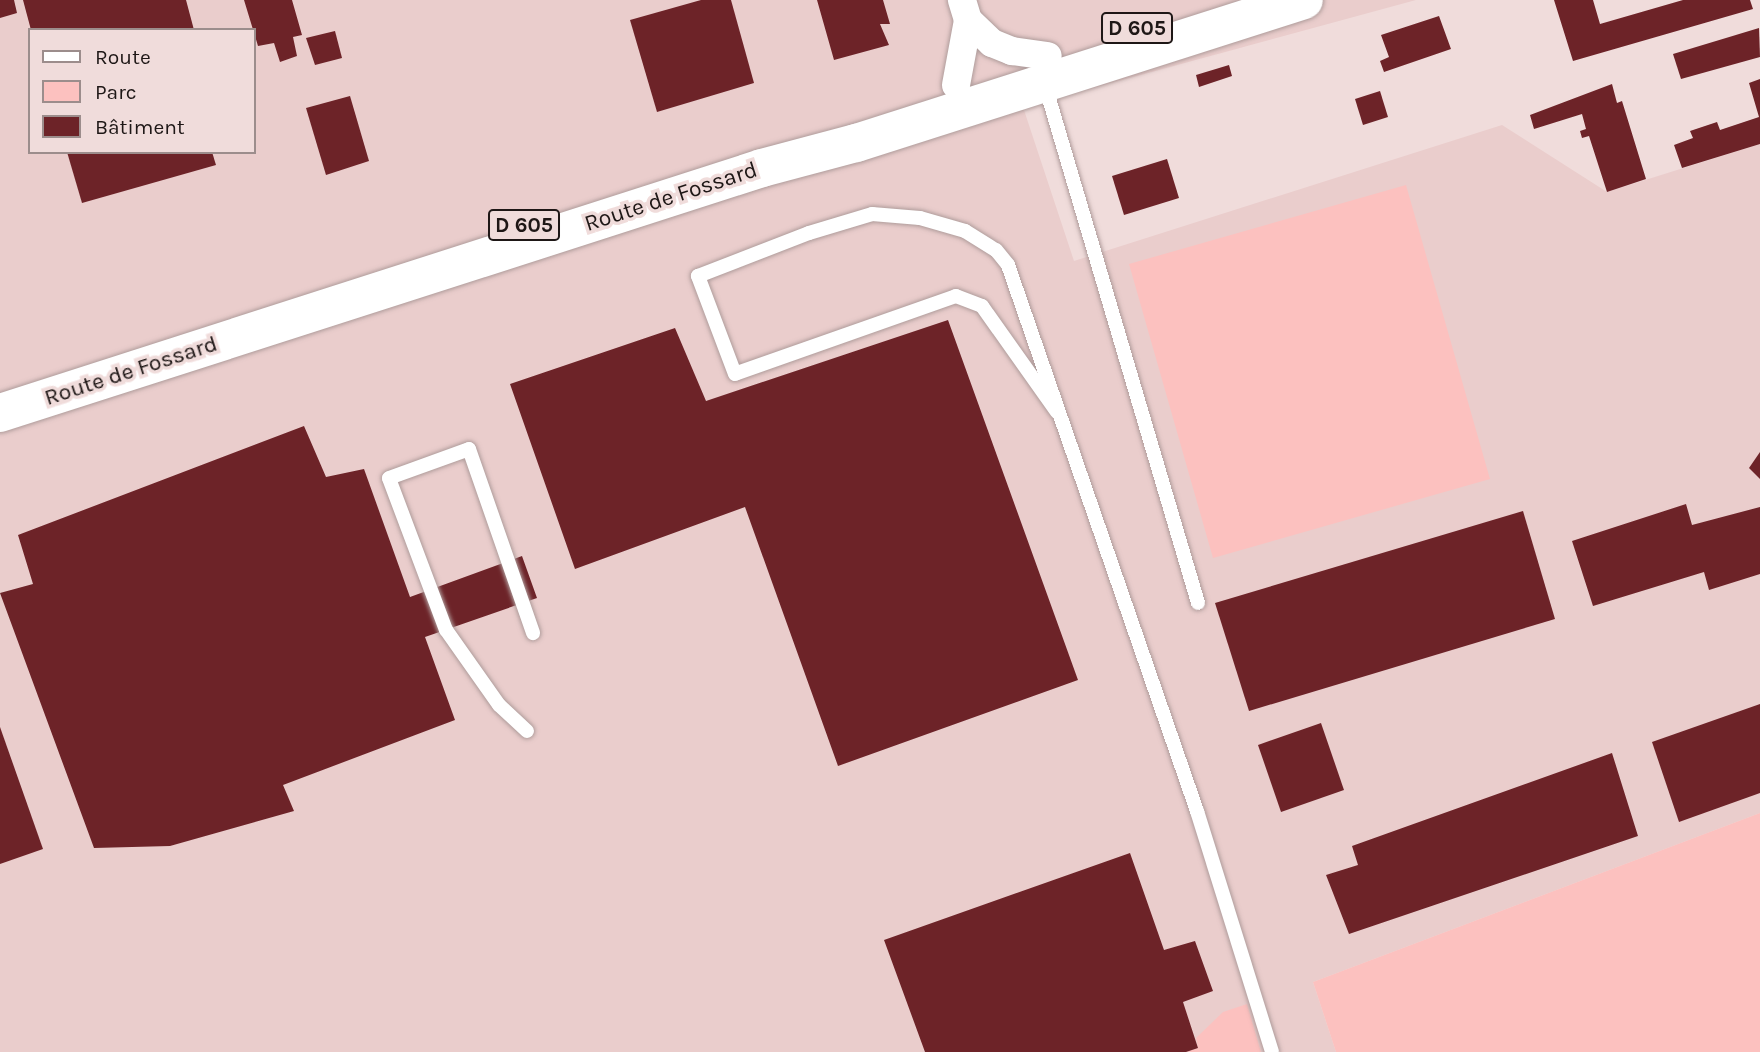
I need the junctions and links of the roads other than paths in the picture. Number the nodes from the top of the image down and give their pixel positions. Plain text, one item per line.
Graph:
1 (1226, 0) edge
2 (1304, 0) edge
3 (965, 10) edge
4 (1046, 70) junction
5 (956, 85) junction
6 (0, 394) edge
7 (1056, 412) junction
8 (0, 413) edge
9 (1198, 603) dead end
10 (533, 633) dead end
11 (527, 732) dead end
12 (1272, 1052) edge

1 - 4 main road, Route de Fossard / D 605
2 - 4 main road, Route de Fossard / D 605
3 - 4 street
3 - 5 street
4 - 5 main road, Route de Fossard / D 605
4 - 8 main road, Route de Fossard / D 605
4 - 9 lane
5 - 6 main road, Route de Fossard / D 605
7 - 7 lane
7 - 12 lane
10 - 11 lane

